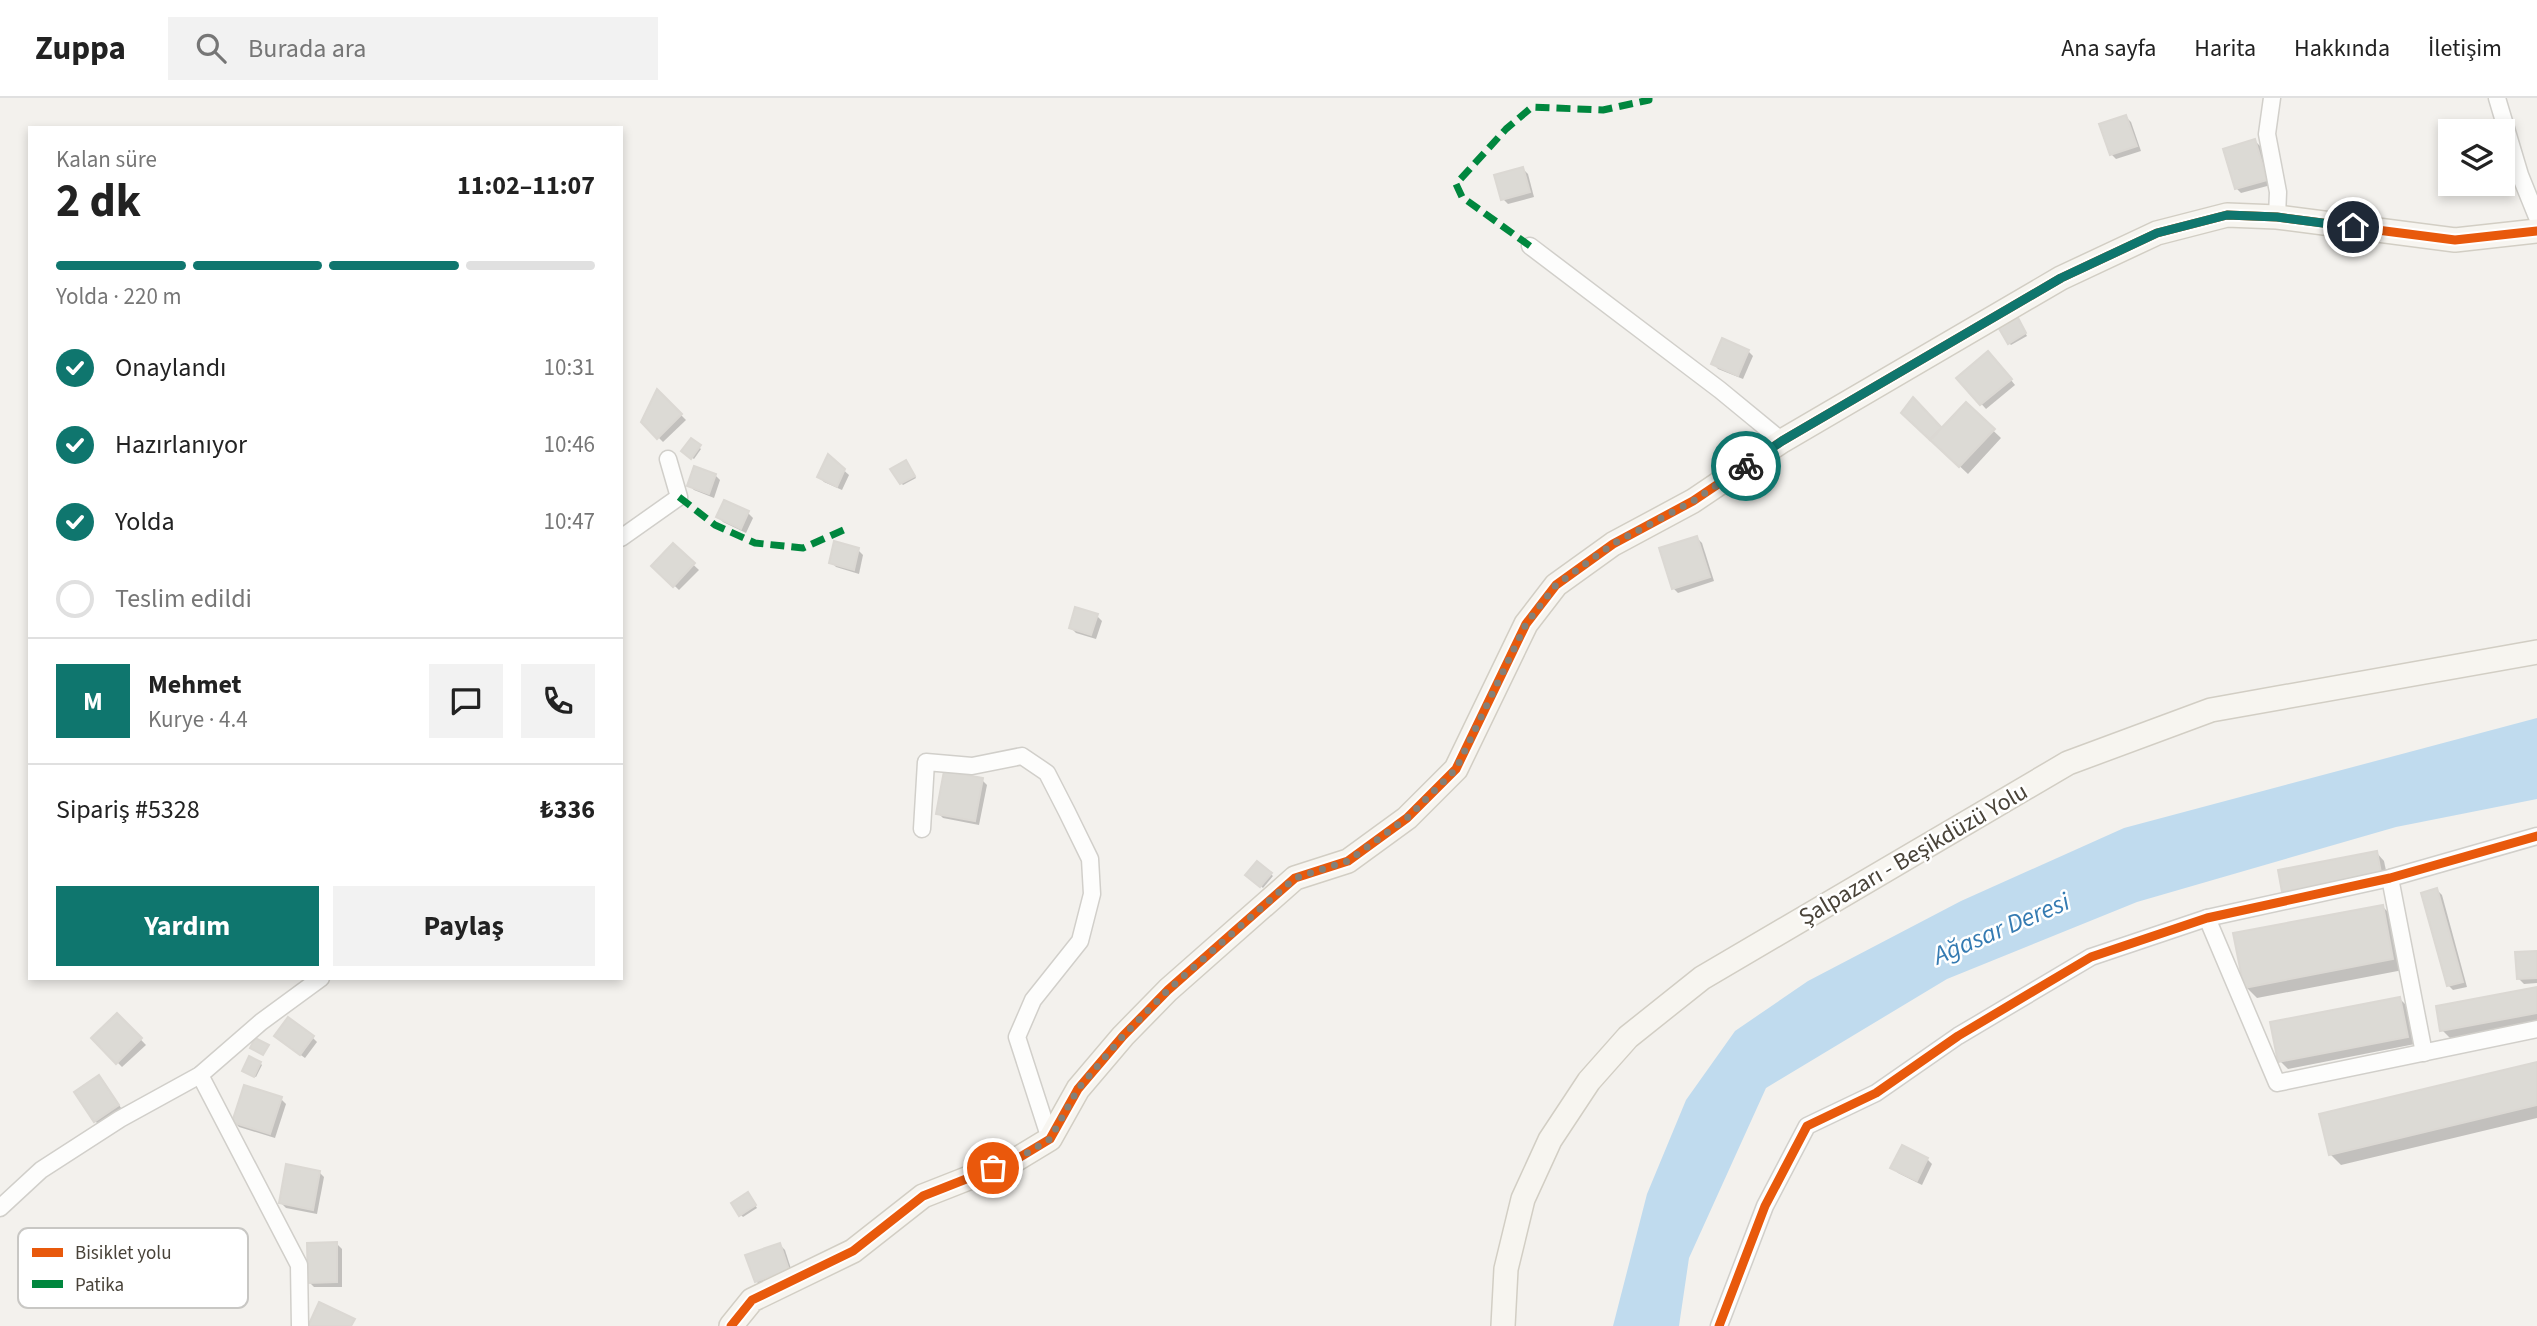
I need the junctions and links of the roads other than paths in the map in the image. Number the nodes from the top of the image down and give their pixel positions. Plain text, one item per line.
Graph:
1 (2272, 98) edge
2 (2497, 98) edge
3 (2277, 217) junction
4 (2537, 217) edge
5 (2537, 231) edge
6 (1530, 246) dead end
7 (1782, 441) junction
8 (668, 459) dead end
9 (623, 537) edge
10 (2537, 652) edge
11 (922, 829) dead end
12 (2537, 836) edge
13 (2390, 878) junction
14 (2207, 918) junction
15 (318, 980) edge
16 (2537, 1029) edge
17 (2424, 1053) junction
18 (200, 1075) junction
19 (1050, 1139) junction
20 (0, 1209) edge
21 (300, 1326) edge
22 (731, 1326) edge
23 (1503, 1326) edge
24 (1719, 1326) edge

1 - 3 street
2 - 4 street
3 - 5 street
3 - 7 street
6 - 7 street
7 - 19 street
8 - 9 street
10 - 23 street, Şalpazarı - Beşikdüzü Yolu
11 - 19 street
12 - 13 street
13 - 14 street
13 - 17 street
14 - 17 street
14 - 24 street
15 - 18 street
16 - 17 street
18 - 20 street
18 - 21 street
19 - 22 street

